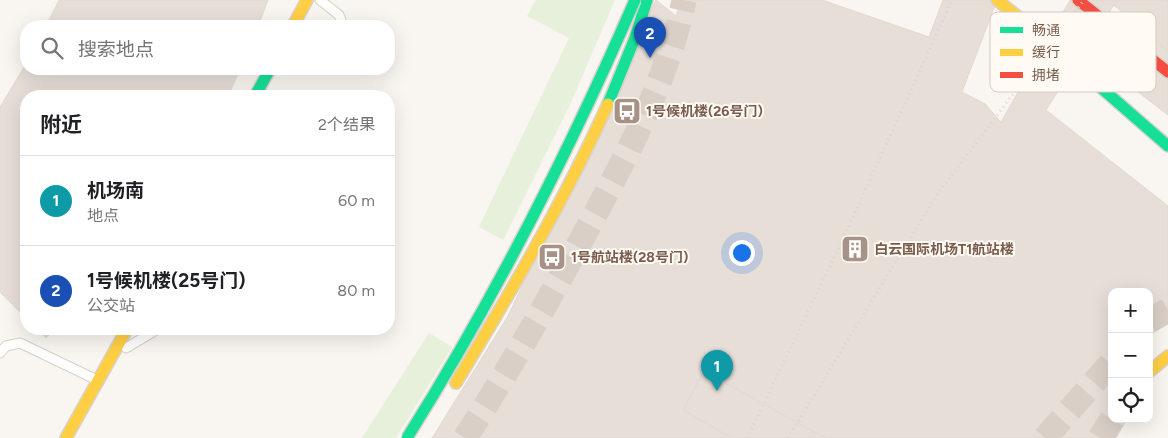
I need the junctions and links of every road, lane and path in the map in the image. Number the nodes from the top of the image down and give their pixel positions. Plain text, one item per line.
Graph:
1 (307, 0) edge
2 (320, 0) edge
3 (635, 0) edge
4 (647, 0) edge
5 (952, 0) edge
6 (997, 0) edge
7 (1078, 0) edge
8 (1084, 0) edge
9 (1012, 12) edge
10 (1075, 12) edge
11 (1093, 12) edge
12 (296, 20) edge
13 (341, 20) edge
14 (1156, 62) edge
15 (1168, 72) edge
16 (266, 75) edge
17 (258, 90) edge
18 (1015, 92) edge
19 (1107, 92) edge
20 (1168, 146) edge
21 (124, 335) edge
22 (148, 335) edge
23 (0, 353) edge
24 (1168, 356) edge
25 (111, 358) junction
26 (1153, 369) edge
27 (98, 381) junction
28 (451, 390) dead end
29 (66, 438) edge
30 (407, 438) edge
31 (747, 438) edge
32 (788, 438) edge

1 - 12 main road
2 - 13 lane
3 - 30 main road, bridge
4 - 28 main road
5 - 31 path, bridge
6 - 9 main road
7 - 11 main road
8 - 10 path, bridge
14 - 15 main road
16 - 17 main road
18 - 32 path, bridge
19 - 20 main road
21 - 25 main road
22 - 25 lane
23 - 27 lane
24 - 26 main road
25 - 27 main road
27 - 29 main road

